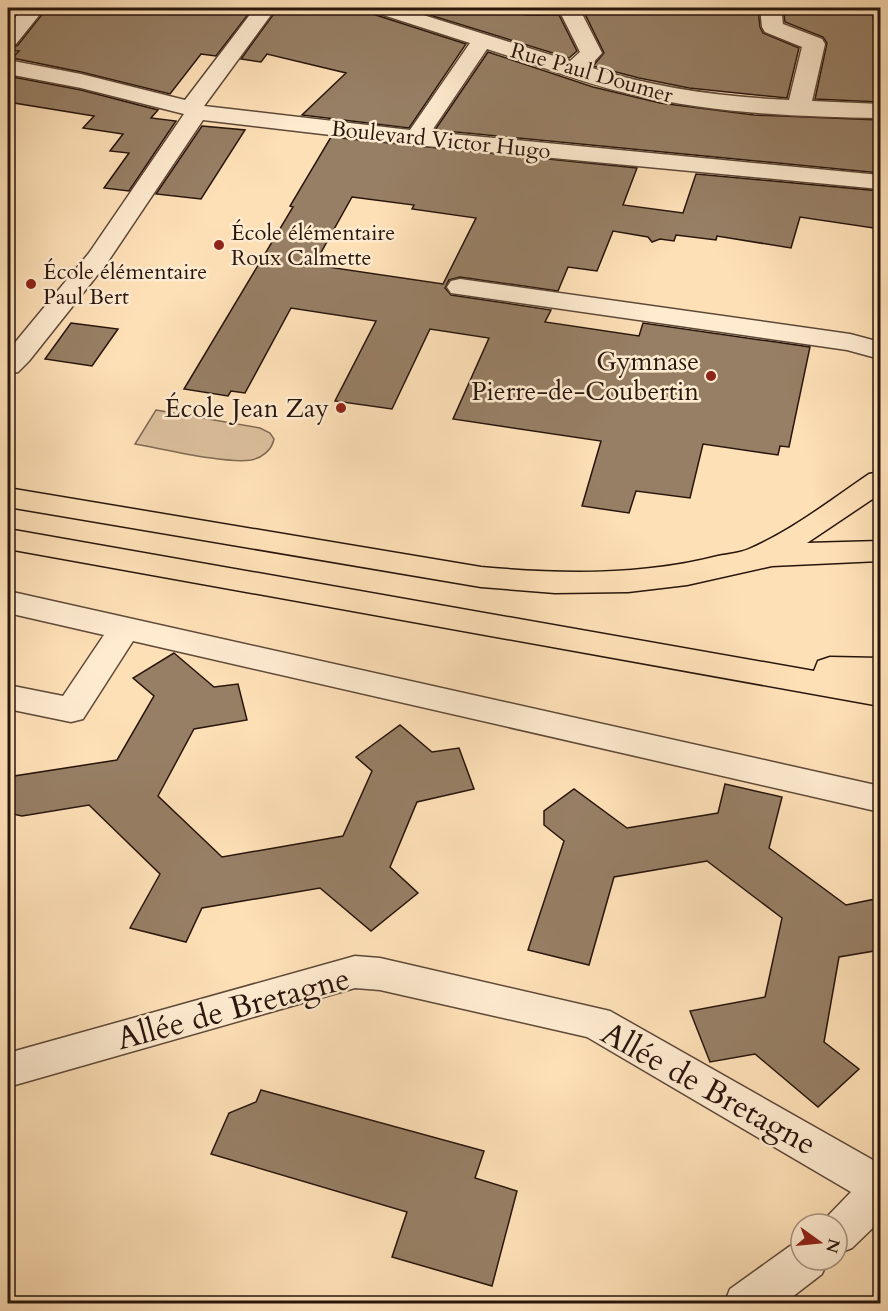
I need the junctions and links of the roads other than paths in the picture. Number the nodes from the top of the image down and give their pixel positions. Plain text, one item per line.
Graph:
1 (34, 8) edge
2 (265, 8) edge
3 (381, 8) edge
4 (569, 8) edge
5 (771, 8) edge
6 (8, 39) edge
7 (482, 41) junction
8 (8, 67) edge
9 (573, 71) junction
10 (799, 108) junction
11 (194, 110) junction
12 (880, 111) edge
13 (416, 138) junction
14 (880, 182) edge
15 (460, 287) dead end
16 (880, 351) edge
17 (8, 366) edge
18 (880, 481) edge
19 (8, 498) edge
20 (8, 539) edge
21 (880, 551) edge
22 (756, 558) junction
23 (8, 602) edge
24 (125, 628) junction
25 (733, 667) junction
26 (880, 670) edge
27 (880, 694) edge
28 (8, 697) edge
29 (880, 799) edge
30 (10, 1068) edge
31 (880, 1186) edge
32 (880, 1193) edge
33 (849, 1223) edge
34 (790, 1272) edge
35 (746, 1304) edge

1 - 6 street
2 - 11 street
3 - 7 street, Rue Paul Doumer
4 - 9 street
5 - 10 street
7 - 9 street, Rue Paul Doumer
7 - 13 street
8 - 11 street, Boulevard Victor Hugo
9 - 10 street, Rue Paul Doumer
10 - 12 street, Rue Paul Doumer
11 - 13 street, Boulevard Victor Hugo
11 - 17 street
13 - 14 street, Boulevard Victor Hugo
15 - 16 street
18 - 22 main road
19 - 22 main road
20 - 25 main road
21 - 22 main road
23 - 24 street
24 - 28 street
24 - 29 street
25 - 26 main road
25 - 27 main road
30 - 31 street, Allée de Bretagne
32 - 33 street
34 - 35 street

